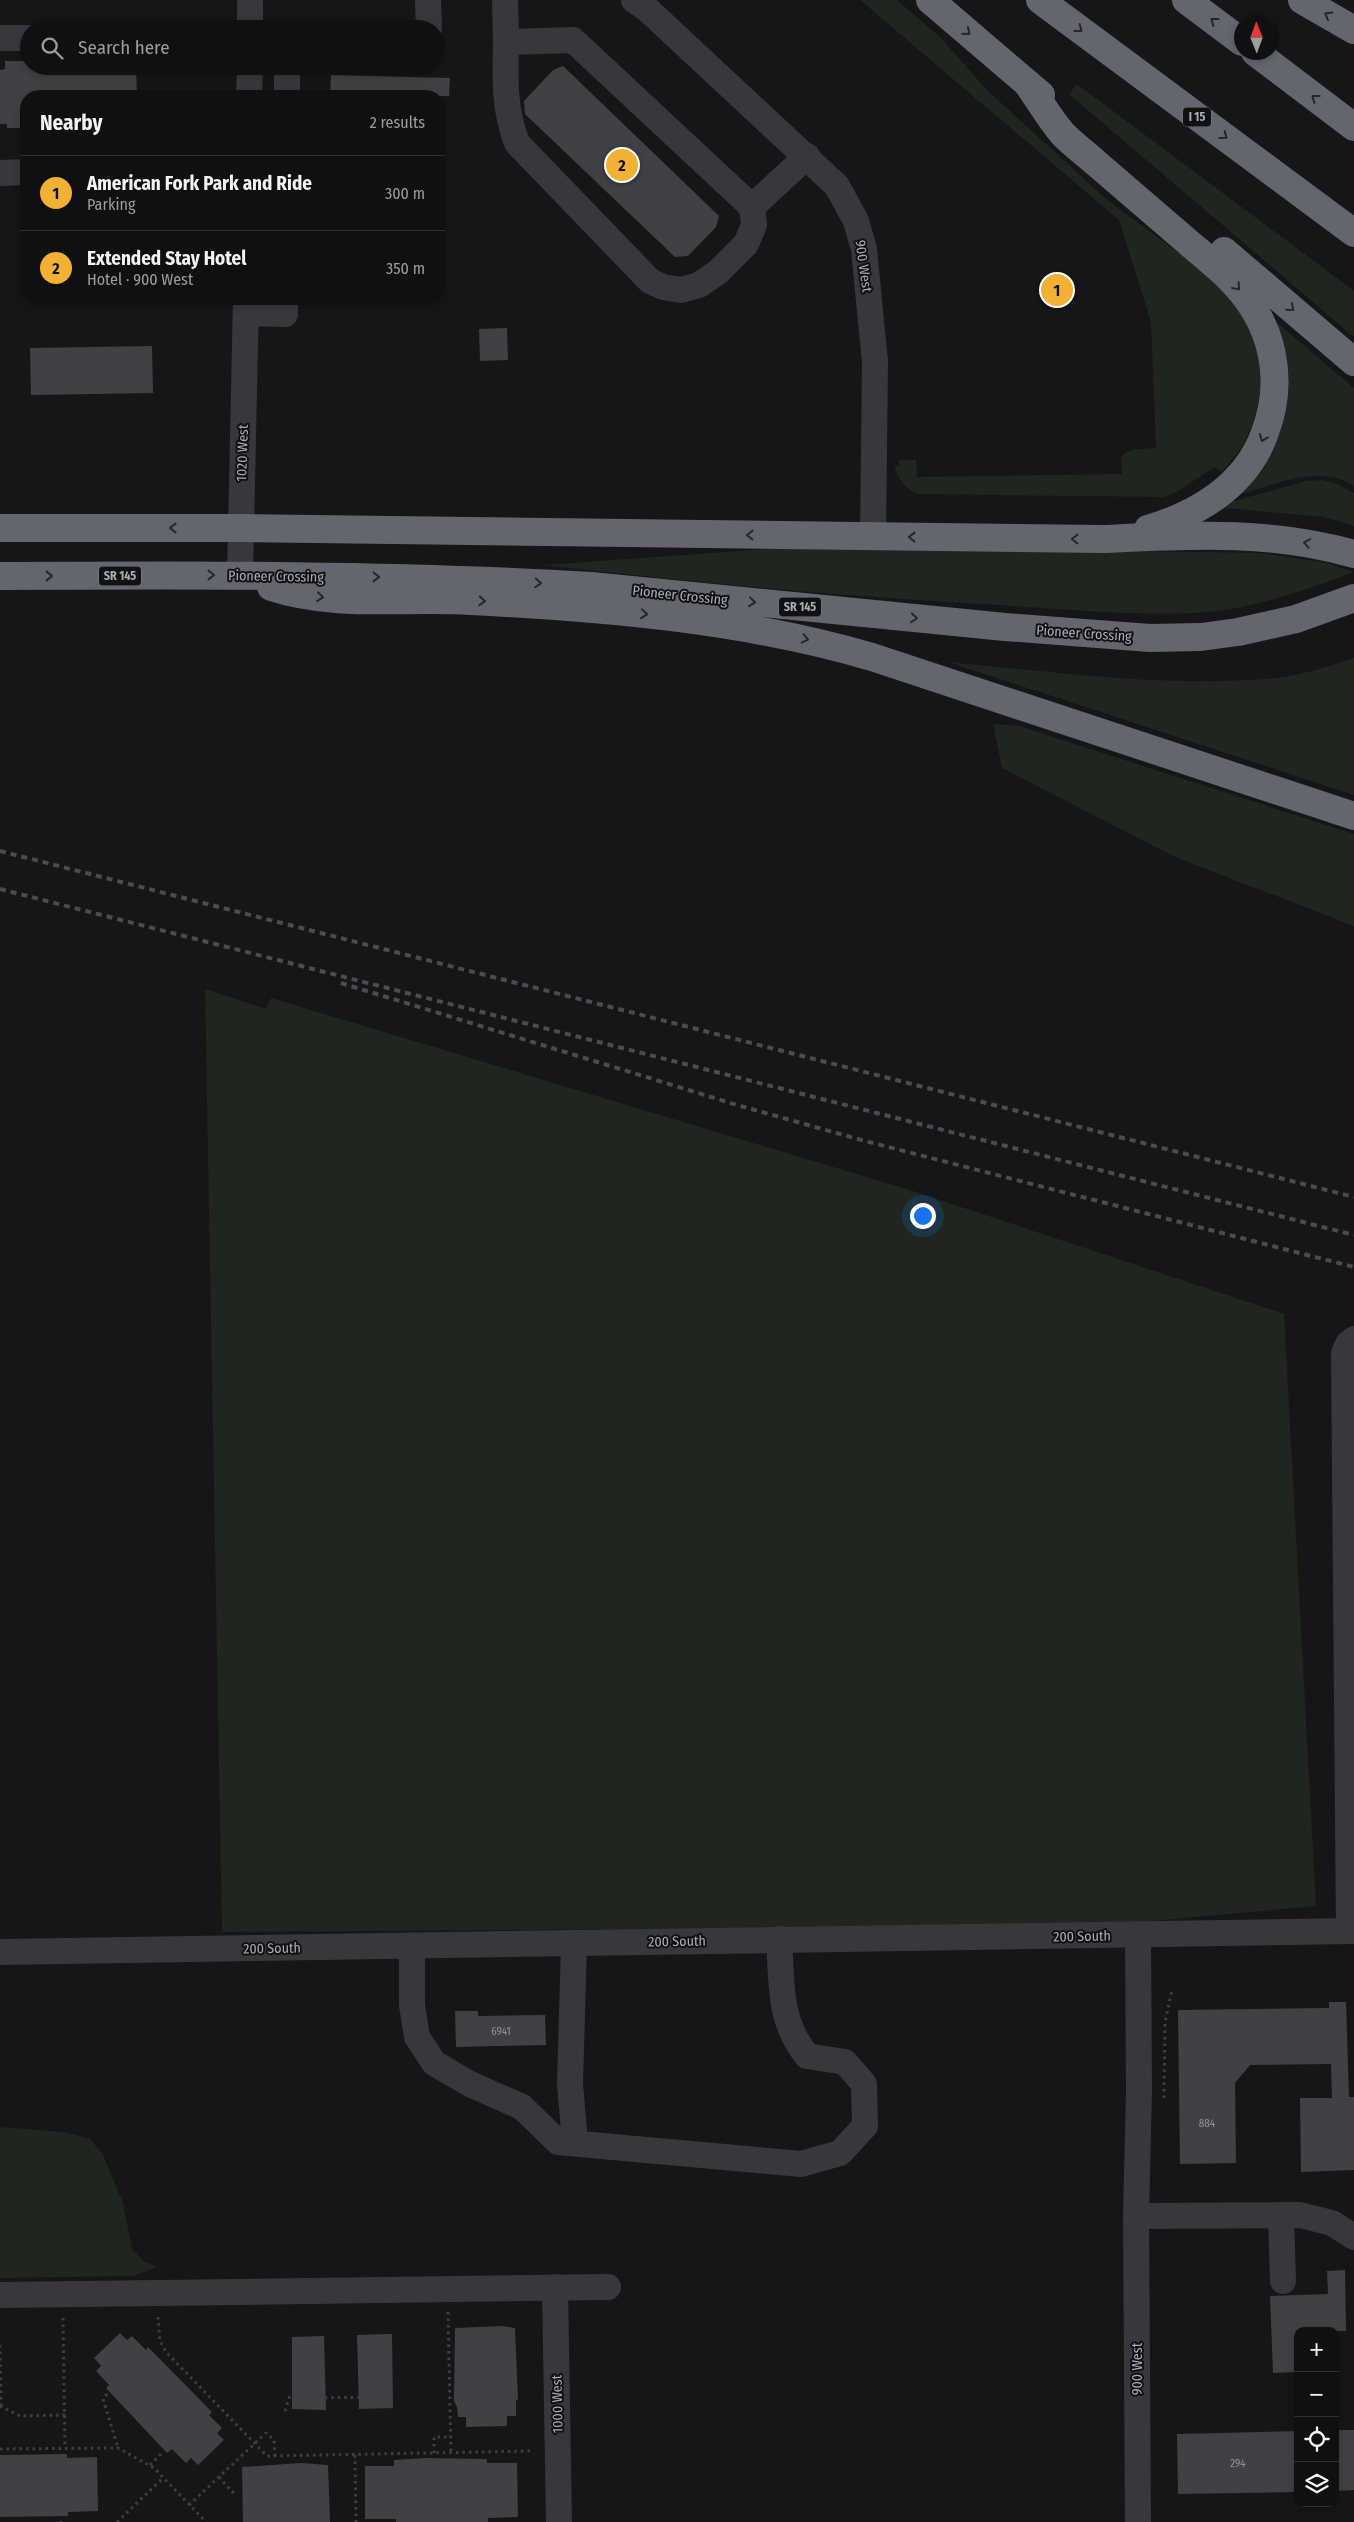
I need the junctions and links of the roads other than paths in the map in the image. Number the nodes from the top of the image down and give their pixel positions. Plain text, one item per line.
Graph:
1 (250, 0) edge
2 (428, 0) edge
3 (505, 0) edge
4 (634, 0) edge
5 (930, 0) edge
6 (1040, 0) edge
7 (1186, 0) edge
8 (1302, 0) edge
9 (250, 20) edge
10 (429, 20) edge
11 (1354, 30) edge
12 (1234, 36) edge
13 (0, 38) edge
14 (20, 38) edge
15 (506, 42) junction
16 (1266, 60) edge
17 (250, 75) edge
18 (287, 75) edge
19 (1027, 83) junction
20 (249, 90) edge
21 (287, 90) edge
22 (1354, 127) edge
23 (807, 156) junction
24 (20, 172) edge
25 (0, 173) edge
26 (752, 207) junction
27 (1354, 233) edge
28 (285, 305) edge
29 (246, 314) edge
30 (1354, 362) edge
31 (0, 528) edge
32 (240, 528) junction
33 (873, 536) junction
34 (1104, 540) junction
35 (1354, 554) edge
36 (240, 575) junction
37 (0, 576) edge
38 (1354, 598) edge
39 (1354, 816) edge
40 (1354, 1339) edge
41 (1350, 1682) edge
42 (1350, 1816) edge
43 (1352, 1931) edge
44 (1138, 1935) junction
45 (779, 1939) junction
46 (574, 1943) junction
47 (412, 1946) junction
48 (0, 1952) edge
49 (574, 2143) junction
50 (1281, 2215) junction
51 (1136, 2216) junction
52 (1354, 2237) edge
53 (1283, 2281) dead end
54 (608, 2286) dead end
55 (555, 2287) junction
56 (0, 2295) edge
57 (559, 2522) edge
58 (1138, 2522) edge

1 - 9 street
2 - 10 street
3 - 15 street
4 - 23 street, 900 West
5 -> 19 highway
6 -> 27 highway, I 15
12 -> 7 highway
11 -> 8 highway
13 - 14 street
15 - 26 street
15 - 26 street
22 -> 16 highway
17 - 20 street
18 - 21 street
19 -> 30 highway
19 -> 34 highway
23 - 26 street
23 - 33 street, 900 West
24 - 25 street
28 - 29 street
29 - 32 street, 1020 West
32 -> 31 highway
33 -> 32 highway
32 - 36 street, 1020 West
34 -> 33 highway
35 -> 34 highway
37 -> 36 highway, Pioneer Crossing / SR 145
36 -> 38 highway, Pioneer Crossing / SR 145
36 -> 39 highway
40 - 41 street
41 - 42 street
42 - 43 street
43 - 44 street, 200 South
44 - 45 street, 200 South
44 - 51 street, 900 West
45 - 46 street, 200 South
45 - 49 street
46 - 47 street, 200 South
46 - 49 street
47 - 48 street, 200 South
47 - 49 street
50 - 51 street
50 - 52 street
50 - 53 street
51 - 58 street, 900 West
54 - 55 street
55 - 56 street
55 - 57 street, 1000 West

